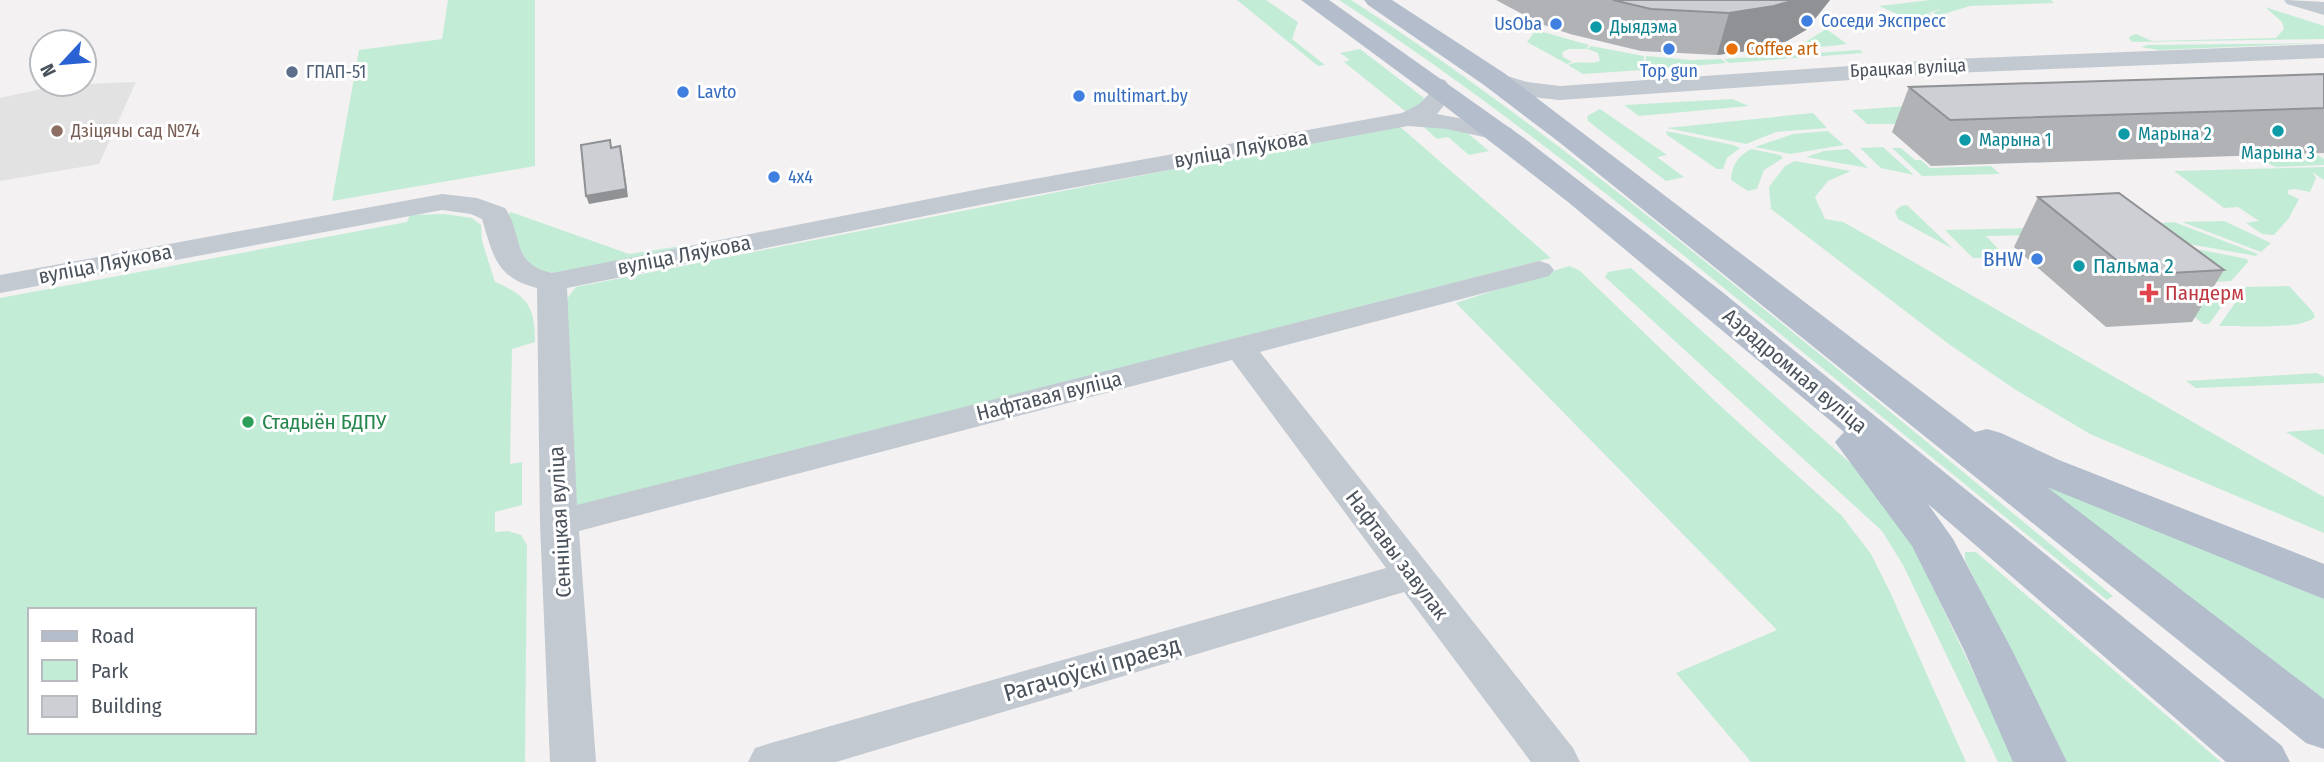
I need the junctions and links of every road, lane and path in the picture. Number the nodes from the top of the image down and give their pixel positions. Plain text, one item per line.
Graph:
1 (1313, 0) edge
2 (1376, 0) edge
3 (2294, 0) edge
4 (2324, 9) edge
5 (2324, 51) edge
6 (2324, 66) edge
7 (1494, 79) junction
8 (1437, 85) junction
9 (1408, 119) junction
10 (1502, 133) junction
11 (1569, 136) junction
12 (1539, 270) dead end
13 (552, 282) junction
14 (0, 284) edge
15 (1239, 347) junction
16 (1768, 348) junction
17 (1922, 410) junction
18 (559, 523) junction
19 (1412, 575) junction
20 (2324, 582) edge
21 (2324, 728) edge
22 (573, 762) edge
23 (771, 762) edge
24 (1557, 762) edge
25 (2040, 762) edge
26 (2263, 762) edge

1 - 8 main road, Аэрадромная вуліца
2 - 7 main road, Аэрадромная вуліца
3 - 4 street
5 - 7 street, Брацкая вуліца
6 - 11 street, Брацкая вуліца
7 - 11 main road, Аэрадромная вуліца
8 - 9 street, вуліца Ляўкова
8 - 10 main road, Аэрадромная вуліца
9 - 10 street, вуліца Ляўкова
9 - 13 street, вуліца Ляўкова
10 - 16 main road, Аэрадромная вуліца
11 - 17 main road, Аэрадромная вуліца
12 - 15 street, Нафтавая вуліца
13 - 14 street, вуліца Ляўкова
13 - 18 street, Сенніцкая вуліца
15 - 18 street, Нафтавая вуліца
15 - 19 street, Нафтавы завулак
16 - 25 main road
16 - 26 main road, Аэрадромная вуліца
17 - 20 main road
17 - 21 main road, Аэрадромная вуліца
18 - 22 street, Сенніцкая вуліца
19 - 23 street, Рагачоўскі праезд
19 - 24 street, Нафтавы завулак

